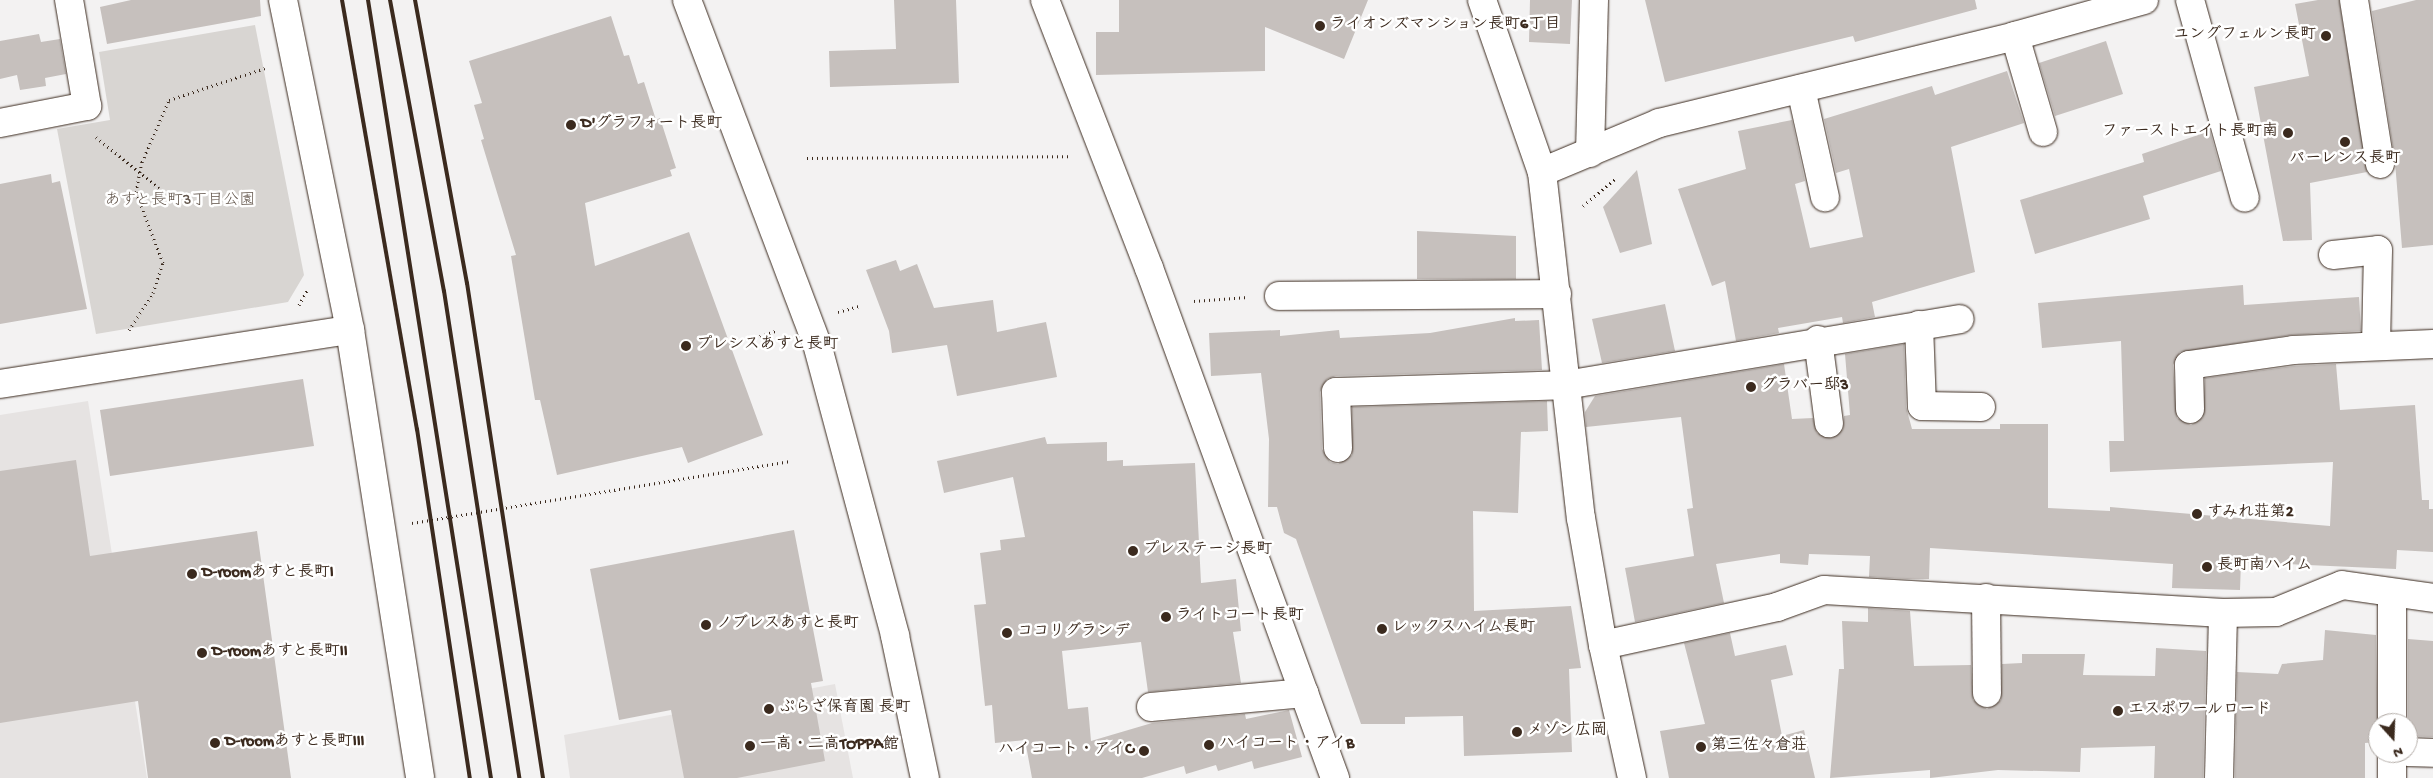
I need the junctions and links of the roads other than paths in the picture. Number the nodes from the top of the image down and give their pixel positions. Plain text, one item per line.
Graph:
1 (69, 0) edge
2 (283, 0) edge
3 (687, 0) edge
4 (1045, 0) edge
5 (1482, 0) edge
6 (1594, 0) edge
7 (2144, 0) edge
8 (2190, 0) edge
9 (2354, 0) edge
10 (2015, 36) junction
11 (1801, 89) junction
12 (0, 124) edge
13 (2043, 132) dead end
14 (1590, 153) junction
15 (2380, 164) dead end
16 (1542, 172) junction
17 (1825, 197) dead end
18 (2246, 198) dead end
19 (2333, 255) dead end
20 (1557, 294) junction
21 (1279, 296) road end
22 (1959, 319) dead end
23 (1919, 325) junction
24 (350, 330) junction
25 (1818, 340) junction
26 (2433, 344) edge
27 (2376, 346) junction
28 (0, 384) edge
29 (1566, 385) junction
30 (1981, 407) dead end
31 (2190, 409) dead end
32 (1829, 423) dead end
33 (1338, 448) dead end
34 (2392, 594) junction
35 (1986, 598) junction
36 (2433, 598) edge
37 (2223, 613) junction
38 (1603, 645) junction
39 (1304, 693) junction
40 (1987, 693) dead end
41 (1151, 707) dead end
42 (2392, 713) edge
43 (2418, 752) edge
44 (2433, 753) edge
45 (2392, 763) edge
46 (420, 778) edge
47 (925, 778) edge
48 (1335, 778) edge
49 (1632, 778) edge
50 (2220, 778) edge
51 (2392, 778) edge

1 - 12 street
2 - 24 street
3 - 47 street
4 - 39 street
5 - 16 street
6 - 14 street
7 - 10 street
8 - 18 street
9 - 15 street
10 - 11 street
10 - 13 street
11 - 14 street
11 - 17 street
14 - 16 street
16 - 20 street
19 - 27 street
20 - 21 street
20 - 29 street
22 - 23 street
23 - 25 street
23 - 30 street
24 - 28 street
24 - 46 street
25 - 29 street
25 - 32 street
26 - 27 street
27 - 31 street
29 - 33 street
29 - 38 street
34 - 36 street
34 - 37 street
34 - 42 street
35 - 37 street
35 - 38 street
35 - 40 street
37 - 50 street
38 - 49 street
39 - 41 street
39 - 48 street
43 - 44 street
45 - 51 street

